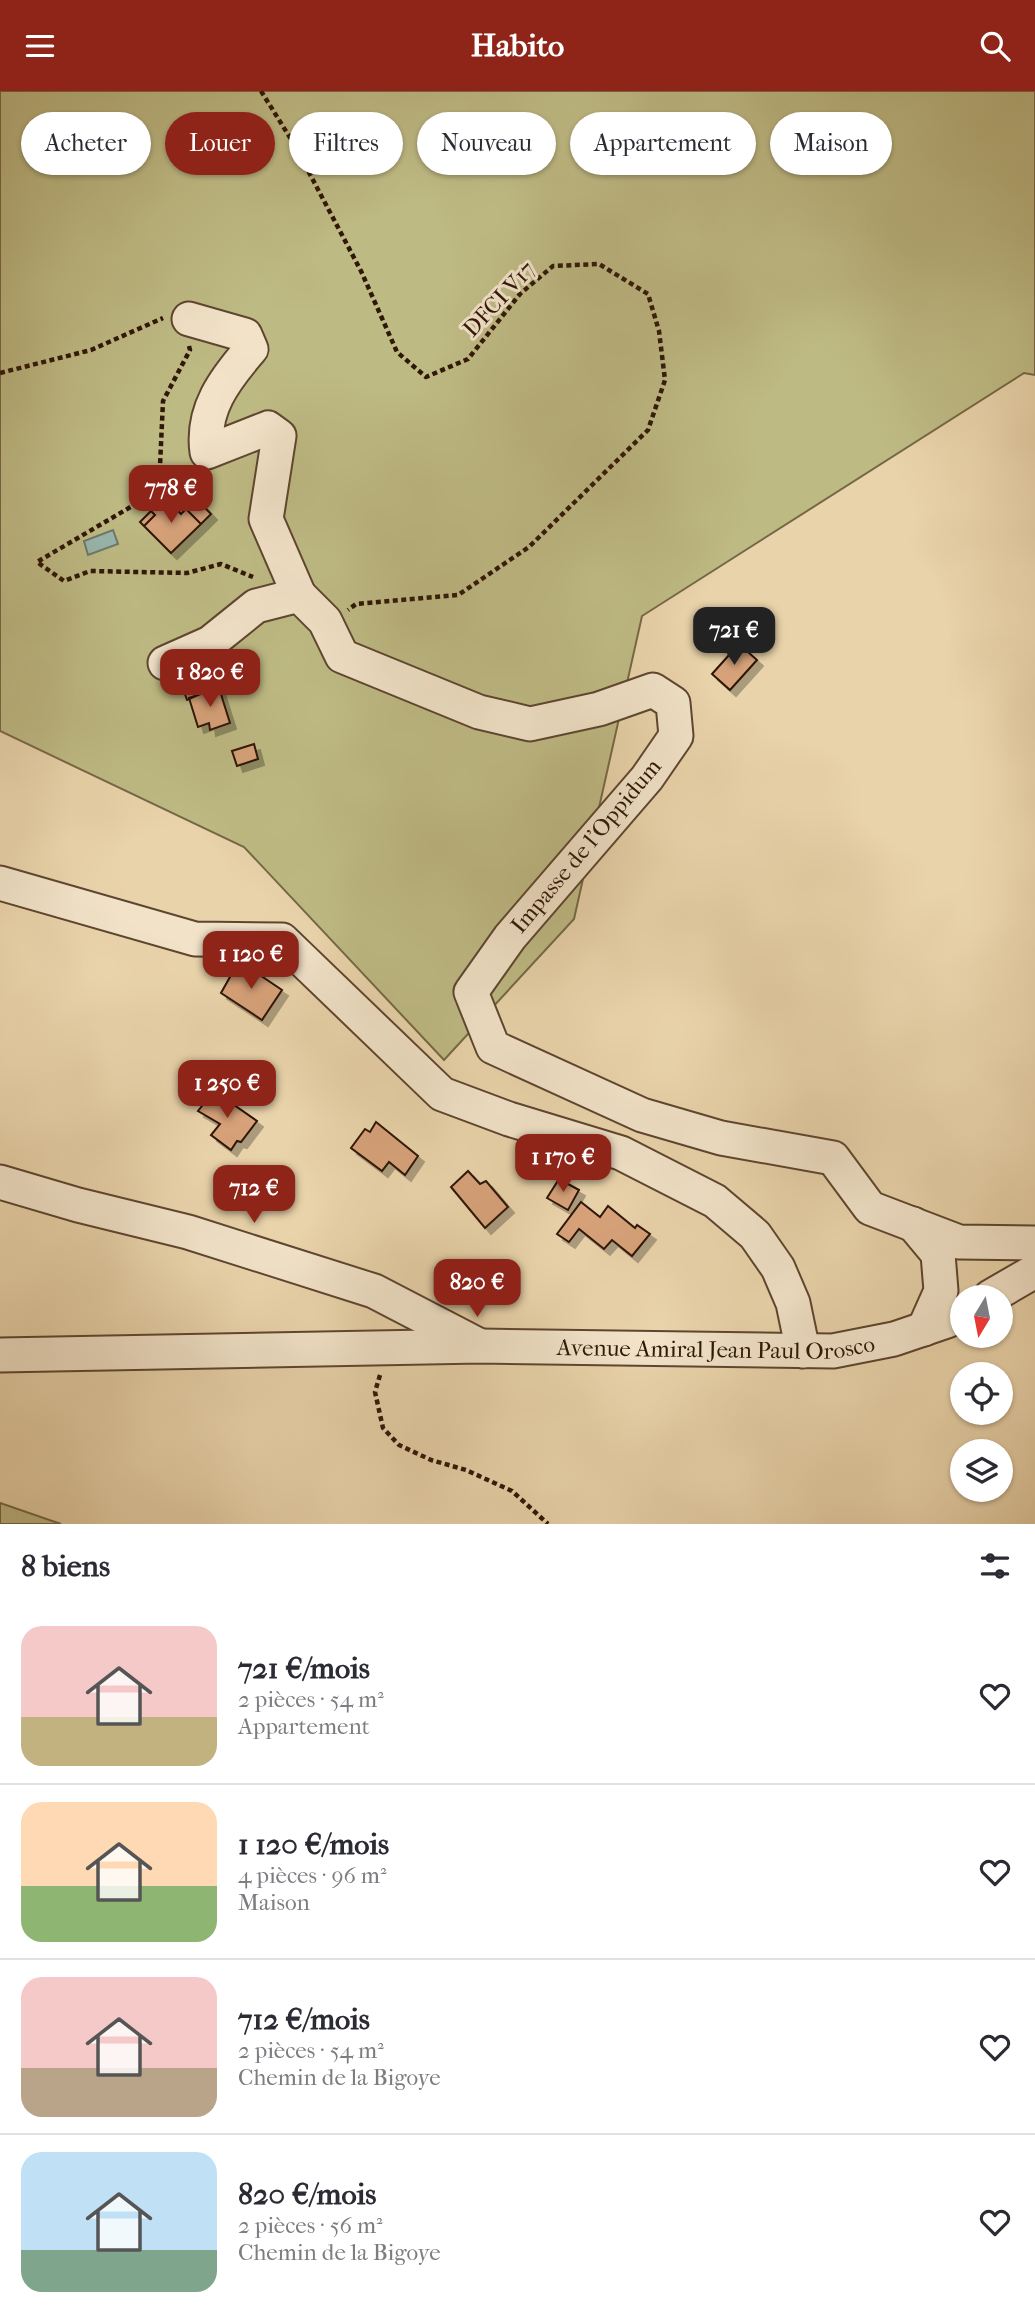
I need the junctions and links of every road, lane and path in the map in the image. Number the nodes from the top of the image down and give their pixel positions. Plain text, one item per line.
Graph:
1 (261, 91) edge
2 (189, 319) junction
3 (0, 373) edge
4 (254, 577) dead end
5 (299, 595) junction
6 (325, 621) junction
7 (165, 663) dead end
8 (0, 883) edge
9 (0, 1182) edge
10 (913, 1224) junction
11 (1035, 1243) edge
12 (1035, 1271) edge
13 (1011, 1285) edge
14 (950, 1319) edge
15 (924, 1329) junction
16 (480, 1346) junction
17 (388, 1347) junction
18 (803, 1351) junction
19 (0, 1355) edge
20 (548, 1524) edge

1 - 6 path, DFCI V17
2 - 3 path
2 - 4 path
2 - 5 street
5 - 6 street, Impasse de l'Oppidum
5 - 7 street
6 - 10 street, Impasse de l'Oppidum
8 - 18 street
9 - 16 street
10 - 11 street, Impasse de l'Oppidum
10 - 15 street, Impasse de l'Oppidum
12 - 13 street
14 - 15 street, Avenue Amiral Jean Paul Orosco
15 - 18 street, Avenue Amiral Jean Paul Orosco
16 - 17 street, Avenue Amiral Jean Paul Orosco
16 - 18 street, Avenue Amiral Jean Paul Orosco
17 - 19 street, Avenue Amiral Jean Paul Orosco
17 - 20 path

